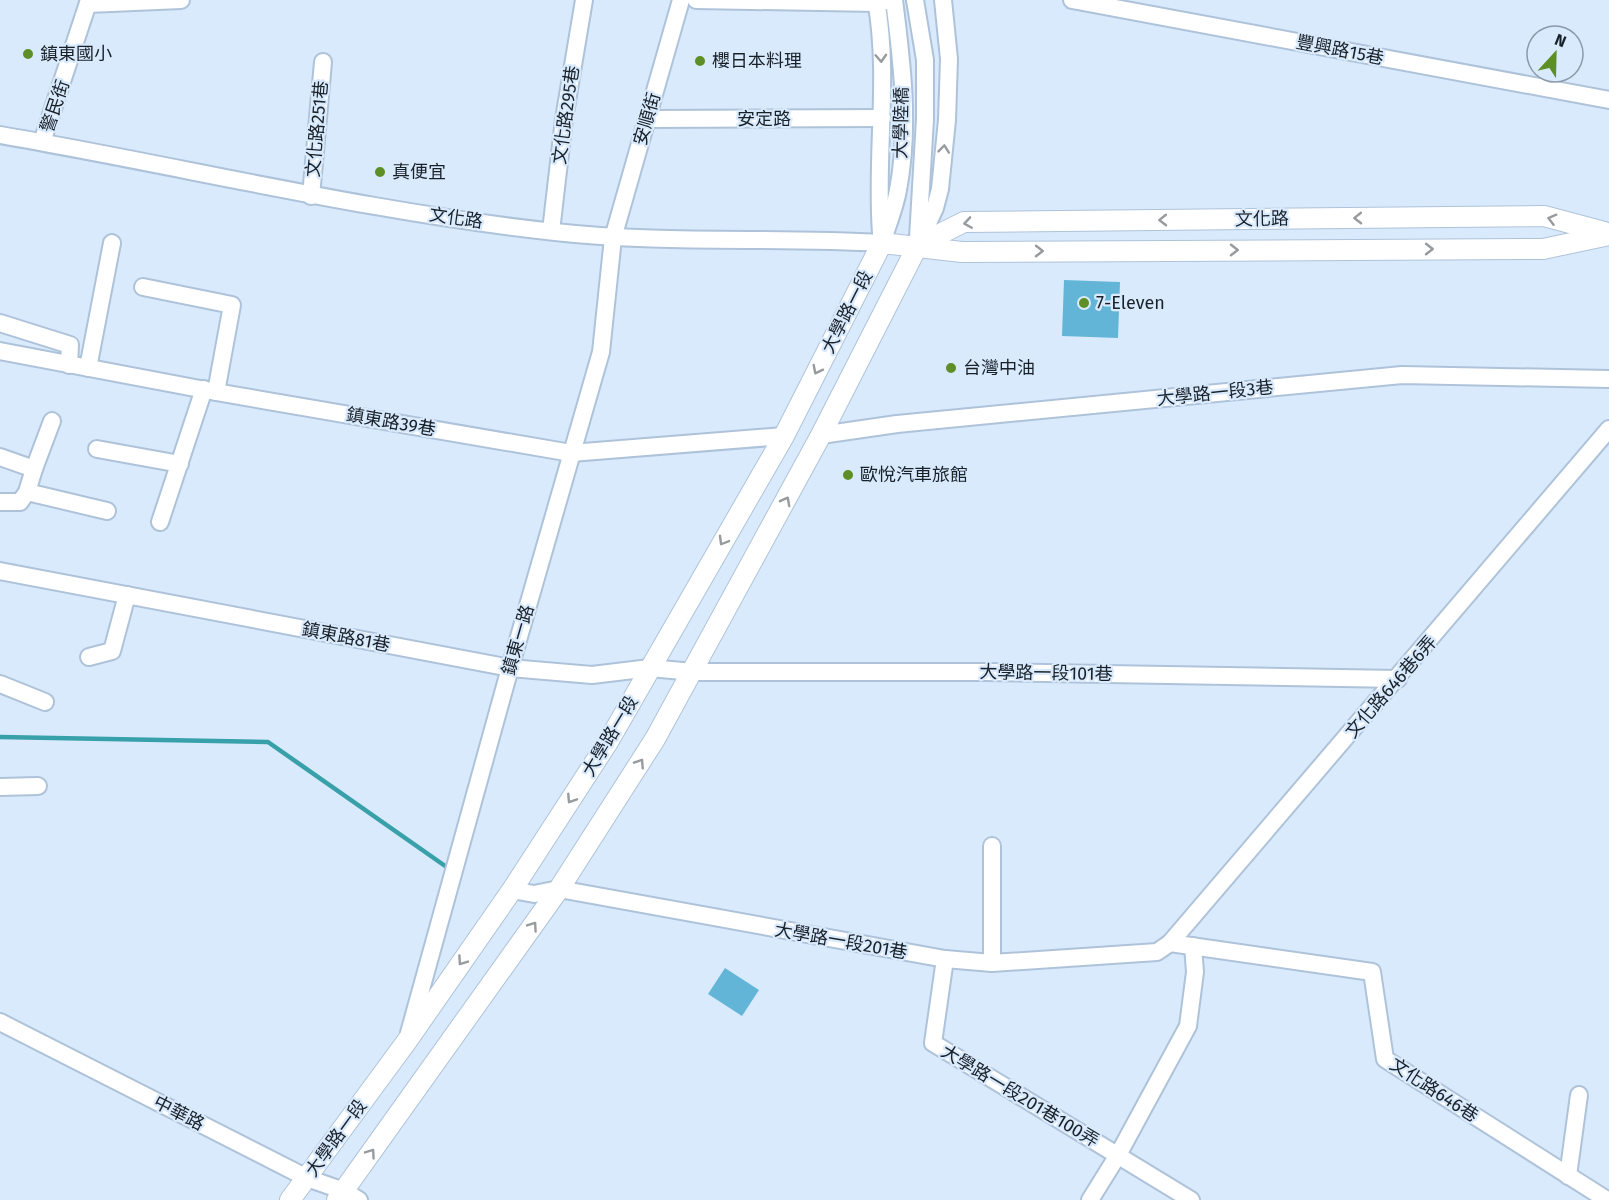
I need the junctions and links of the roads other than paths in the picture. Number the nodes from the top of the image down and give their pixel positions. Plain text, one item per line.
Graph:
1 (180, 0) edge
2 (584, 0) edge
3 (681, 0) edge
4 (696, 0) edge
5 (915, 0) edge
6 (943, 0) edge
7 (1072, 0) edge
8 (884, 1) edge
9 (89, 2) edge
10 (324, 62) dead end
11 (1609, 100) edge
12 (882, 118) junction
13 (647, 119) junction
14 (0, 135) edge
15 (42, 142) junction
16 (312, 196) junction
17 (551, 231) junction
18 (1609, 234) edge
19 (613, 238) junction
20 (112, 243) dead end
21 (882, 243) junction
22 (918, 245) junction
23 (143, 287) dead end
24 (0, 322) edge
25 (0, 351) edge
26 (69, 365) junction
27 (88, 368) junction
28 (1609, 379) edge
29 (210, 390) junction
30 (52, 421) dead end
31 (1609, 429) edge
32 (822, 435) junction
33 (784, 436) junction
34 (97, 449) dead end
35 (571, 453) junction
36 (0, 457) edge
37 (180, 464) junction
38 (34, 469) junction
39 (27, 492) junction
40 (0, 502) edge
41 (107, 511) dead end
42 (160, 522) dead end
43 (0, 571) edge
44 (127, 595) junction
45 (88, 657) dead end
46 (510, 668) junction
47 (650, 668) junction
48 (693, 672) junction
49 (1398, 679) junction
50 (0, 684) edge
51 (45, 702) dead end
52 (38, 786) dead end
53 (0, 787) edge
54 (992, 846) dead end
55 (560, 889) junction
56 (512, 890) junction
57 (1170, 943) junction
58 (1193, 946) junction
59 (945, 960) junction
60 (992, 963) junction
61 (0, 1022) edge
62 (407, 1041) junction
63 (1580, 1095) dead end
64 (1118, 1155) junction
65 (1568, 1176) junction
66 (307, 1178) junction
67 (346, 1197) edge
68 (290, 1200) edge
69 (1090, 1200) edge
70 (1191, 1200) edge
71 (1607, 1200) edge

1 - 9 street
2 - 17 street, 文化路295巷
3 - 13 street, 安順街
4 - 8 street
5 - 22 street, 大學陸橋
22 -> 6 street
7 - 11 street, 豐興路15巷
8 -> 12 street
8 - 21 street, 大學陸橋
9 - 15 street, 警民街
10 - 16 street, 文化路251巷
12 - 13 street, 安定路
12 - 21 street
13 - 19 street, 安順街
14 - 15 street, 文化路
15 - 16 street, 文化路
16 - 17 street, 文化路
17 - 19 street, 文化路
22 -> 18 main road, 文化路
18 -> 22 main road, 文化路
19 - 21 street, 文化路
19 - 35 street, 鎮東一路
20 - 27 street
21 - 22 main road, 文化路
21 -> 33 main road, 大學路一段
22 - 32 main road, 大學路一段
23 - 29 street
24 - 26 street
25 - 26 street, 鎮東路39巷
26 - 27 street, 鎮東路39巷
27 - 29 street, 鎮東路39巷
28 - 32 street, 大學路一段3巷
29 - 35 street, 鎮東路39巷
29 - 37 street
30 - 38 street
31 - 49 street, 文化路646巷6弄
48 -> 32 main road, 大學路一段
33 - 35 street, 鎮東路39巷
33 -> 47 main road, 大學路一段
34 - 37 street
35 - 46 street, 鎮東一路
36 - 38 street
37 - 42 street
38 - 39 street
39 - 40 street
39 - 41 street
43 - 44 street, 鎮東路81巷
44 - 45 street
44 - 46 street, 鎮東路81巷
46 - 47 street, 鎮東路81巷
46 - 62 street, 鎮東一路
47 - 48 street, 鎮東路81巷
47 -> 56 main road, 大學路一段
48 - 49 street, 大學路一段101巷
55 -> 48 main road, 大學路一段
49 - 57 street, 文化路646巷6弄
50 - 51 street
52 - 53 street
54 - 60 street
55 - 56 street, 大學路一段201巷
55 - 59 street, 大學路一段201巷
67 -> 55 main road, 大學路一段
56 -> 62 main road, 大學路一段
57 - 58 street, 文化路646巷
57 - 60 street, 大學路一段201巷
58 - 64 street, 大學路一段201巷100弄
58 - 65 street, 文化路646巷
59 - 60 street, 大學路一段201巷
59 - 64 street, 大學路一段201巷100弄
61 - 66 street, 中華路
62 - 66 main road, 大學路一段
63 - 65 street
64 - 69 street
64 - 70 street, 大學路一段201巷100弄
65 - 71 street, 文化路646巷
66 - 67 street, 中華路
66 - 68 main road, 大學路一段

